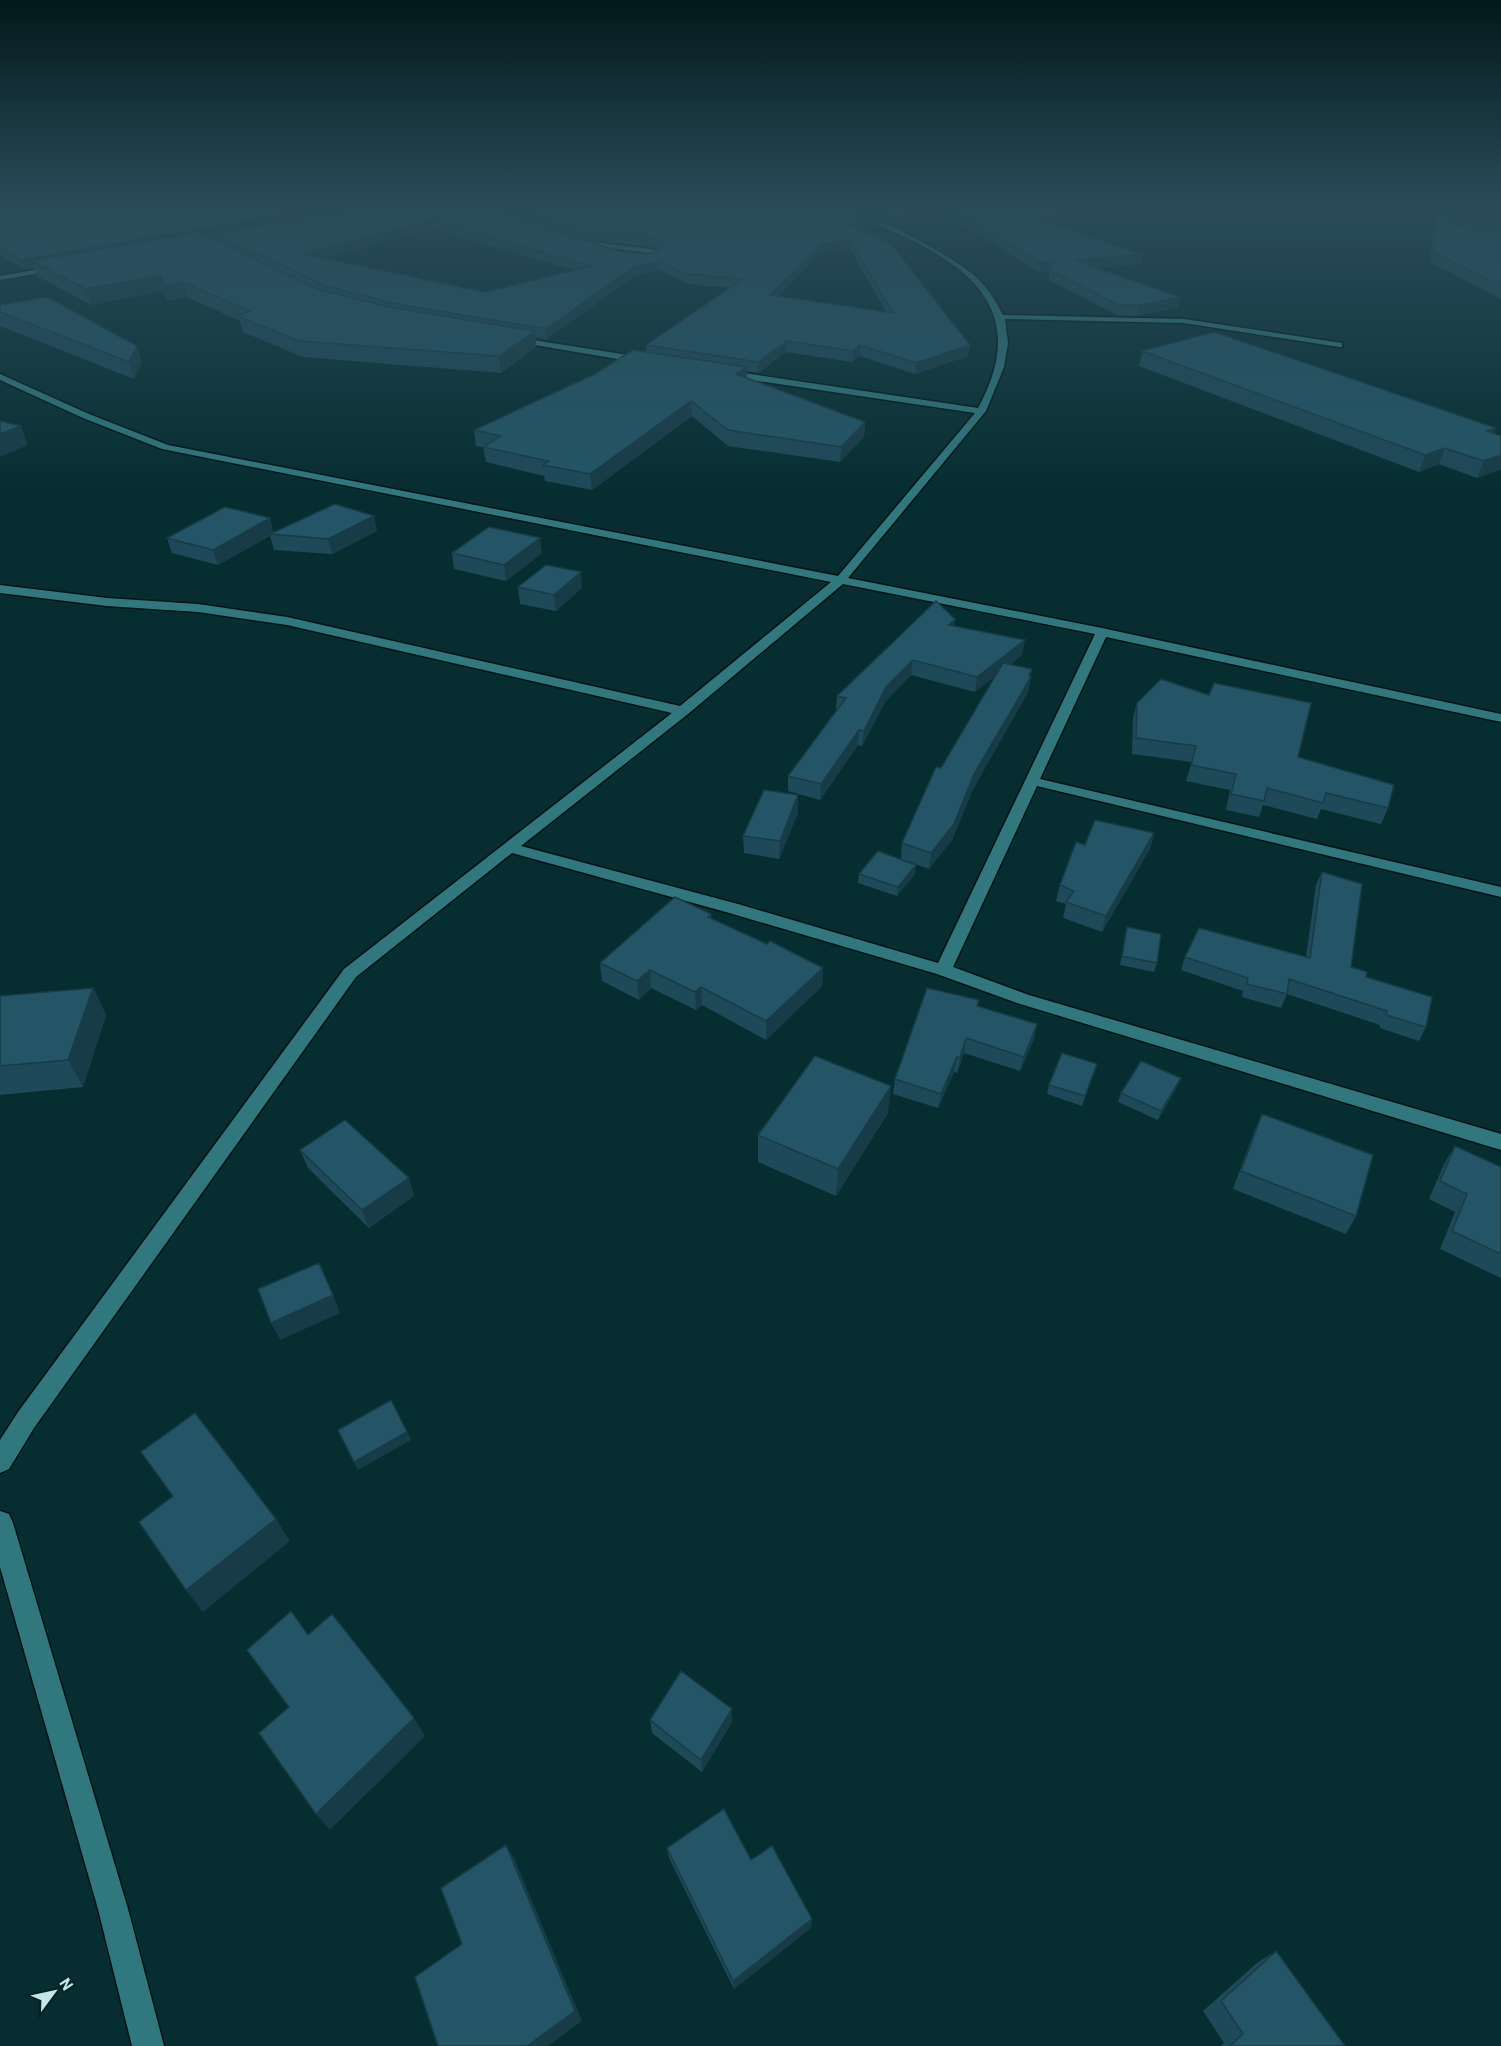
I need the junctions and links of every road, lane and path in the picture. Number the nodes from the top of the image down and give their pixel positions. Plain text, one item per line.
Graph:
1 (989, 300) edge
2 (1000, 317) junction
3 (503, 337) edge
4 (1339, 345) dead end
5 (660, 363) edge
6 (717, 372) edge
7 (0, 377) edge
8 (981, 411) junction
9 (841, 580) junction
10 (0, 589) edge
11 (1102, 632) junction
12 (683, 711) junction
13 (1501, 718) edge
14 (1032, 781) junction
15 (510, 848) junction
16 (1501, 892) edge
17 (943, 970) junction
18 (1501, 1142) edge
19 (0, 1461) edge
20 (0, 1523) edge
21 (147, 2046) edge

1 - 2 street
2 - 4 street
2 - 8 street
3 - 5 street
6 - 8 street
7 - 9 street
8 - 9 street
9 - 11 street
9 - 12 street
10 - 12 street
11 - 13 street
11 - 14 street
12 - 15 street
14 - 16 street
14 - 17 street
15 - 17 street
15 - 19 street
17 - 18 street
20 - 21 street

